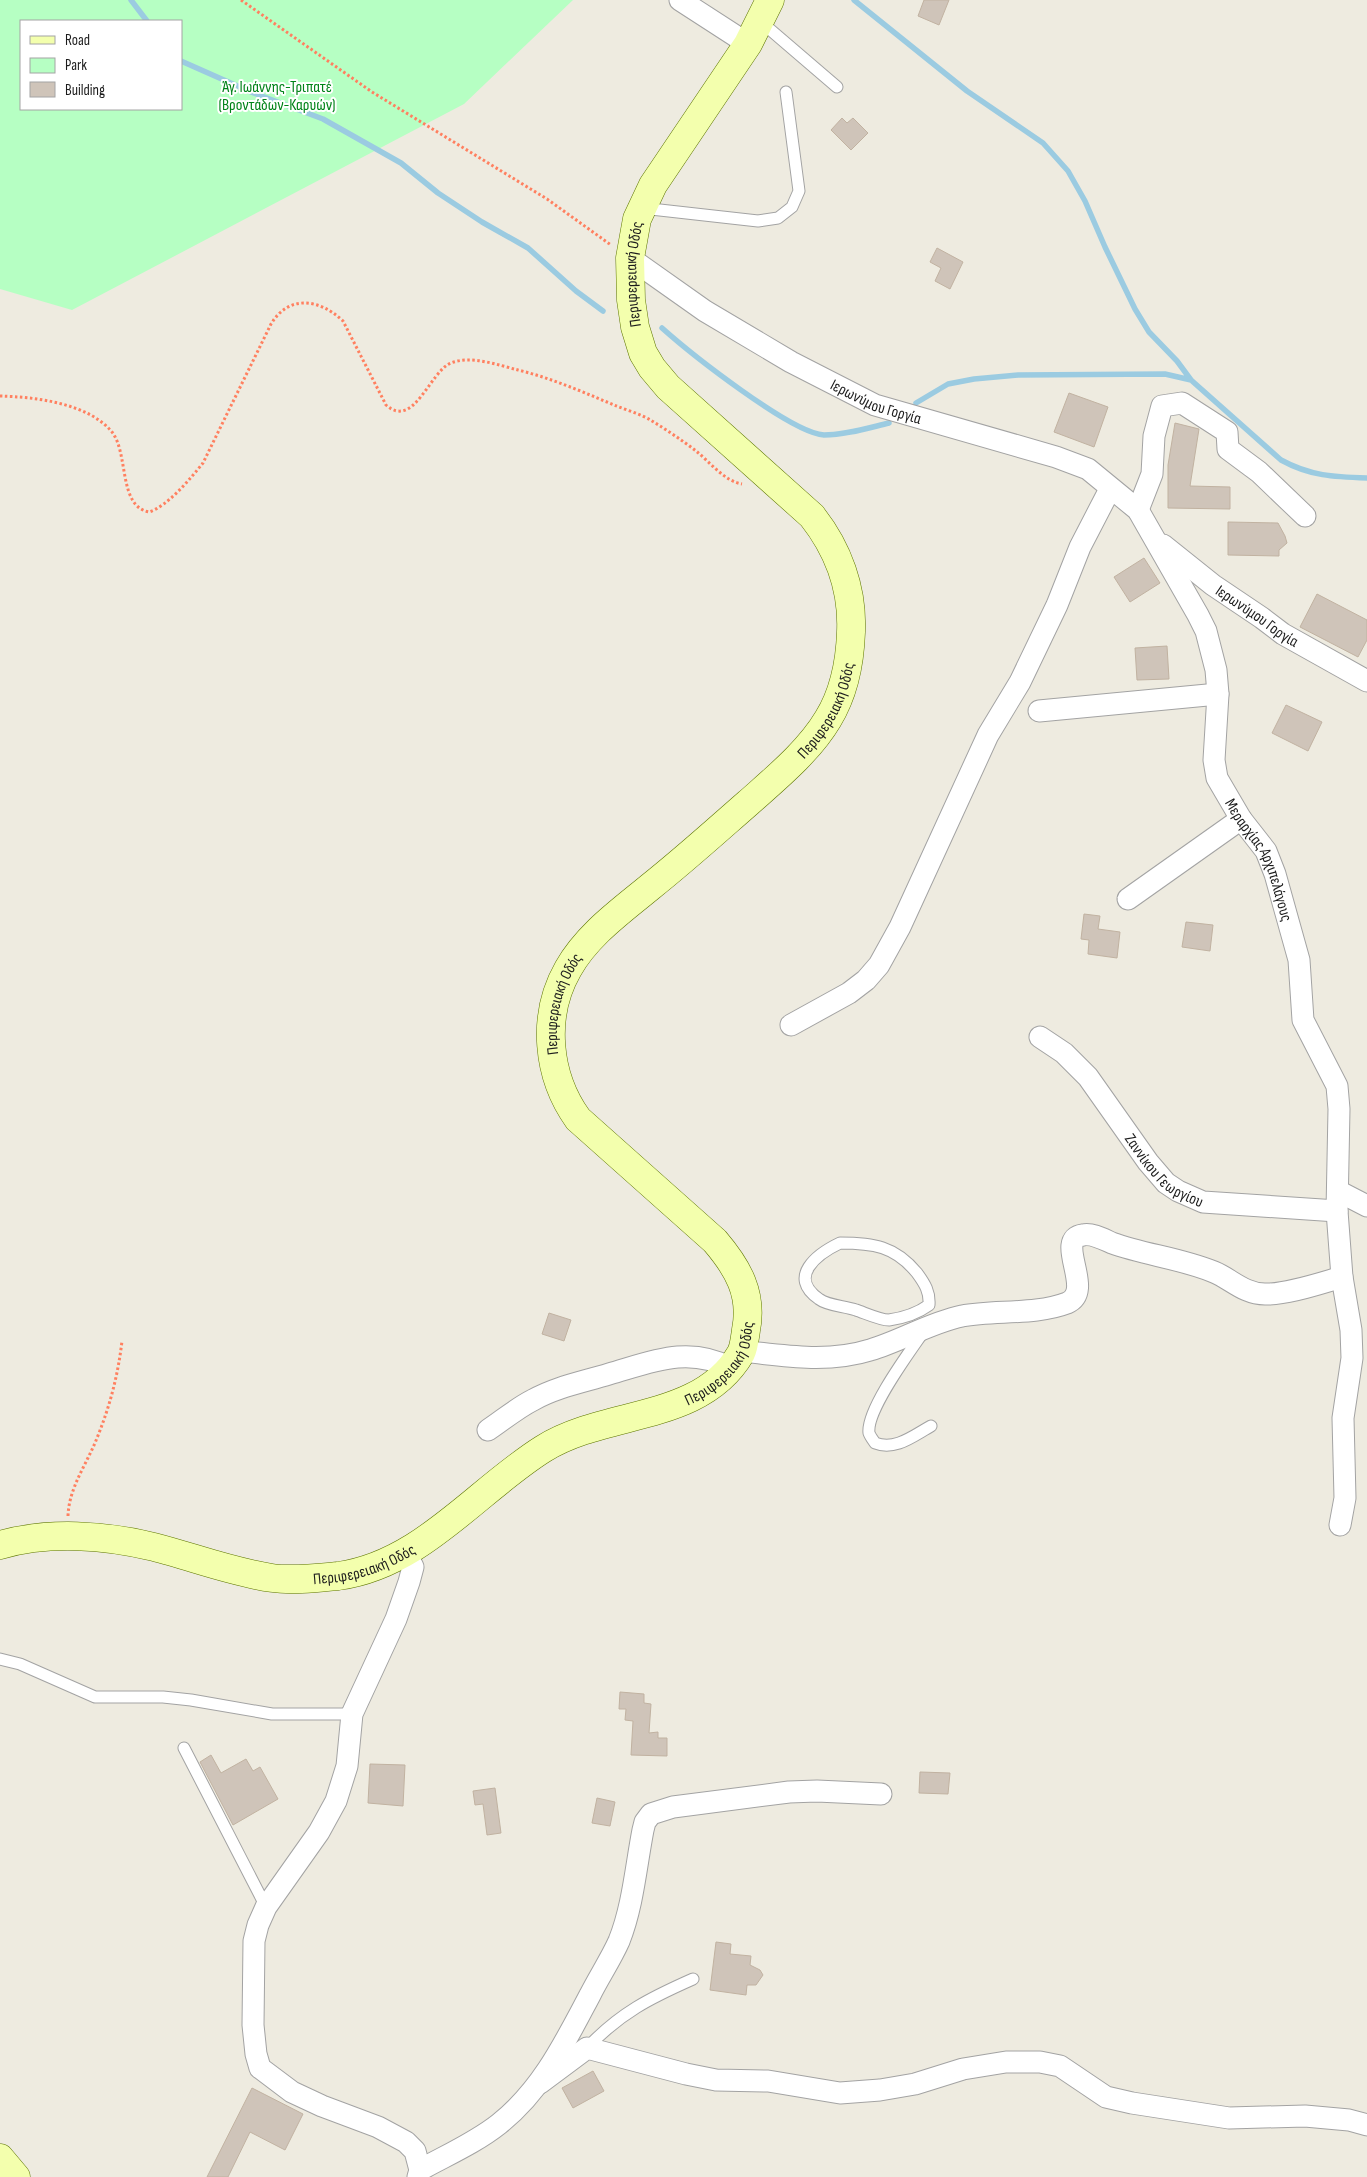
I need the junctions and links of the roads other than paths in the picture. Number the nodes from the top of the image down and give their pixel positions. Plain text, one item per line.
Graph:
1 (680, 0) edge
2 (759, 22) edge
3 (837, 86) dead end
4 (786, 92) dead end
5 (641, 208) junction
6 (630, 258) junction
7 (1110, 489) junction
8 (1138, 510) junction
9 (1304, 516) dead end
10 (1155, 538) junction
11 (1367, 681) edge
12 (1218, 694) junction
13 (1039, 711) dead end
14 (1241, 819) junction
15 (1128, 899) dead end
16 (791, 1025) dead end
17 (1040, 1036) dead end
18 (1338, 1201) junction
19 (1365, 1201) edge
20 (1342, 1278) junction
21 (888, 1320) junction
22 (927, 1327) junction
23 (895, 1342) junction
24 (736, 1360) junction
25 (931, 1426) dead end
26 (488, 1430) dead end
27 (1340, 1525) dead end
28 (0, 1545) edge
29 (406, 1551) junction
30 (0, 1659) edge
31 (352, 1714) junction
32 (184, 1748) dead end
33 (881, 1794) dead end
34 (266, 1907) junction
35 (694, 1979) dead end
36 (587, 2048) junction
37 (540, 2083) junction
38 (1367, 2125) edge
39 (0, 2158) edge
40 (419, 2174) edge
41 (16, 2177) edge

1 - 2 street
2 - 3 lane
2 - 5 main road, Περιφερειακή Οδός
4 - 5 lane
5 - 6 main road, Περιφερειακή Οδός
6 - 7 street, Ιερωνύμου Γοργία
6 - 24 main road, Περιφερειακή Οδός
7 - 8 street, Ιερωνύμου Γοργία
7 - 16 street
8 - 9 street
8 - 10 street, Μεραρχίας Αρχιπελάγους
10 - 11 street, Ιερωνύμου Γοργία
10 - 12 street, Μεραρχίας Αρχιπελάγους
12 - 13 street
12 - 14 street, Μεραρχίας Αρχιπελάγους
14 - 15 street
14 - 18 street, Μεραρχίας Αρχιπελάγους
17 - 18 street, Ζαννίκου Γεωργίου
18 - 19 street
18 - 20 street, Μεραρχίας Αρχιπελάγους
20 - 22 street
20 - 27 street, Μεραρχίας Αρχιπελάγους
21 - 21 lane
21 - 23 lane
22 - 23 street
22 - 25 lane
23 - 24 street
24 - 26 street
24 - 29 main road, Περιφερειακή Οδός
28 - 29 main road, Περιφερειακή Οδός
29 - 31 street
30 - 31 lane
31 - 34 street
32 - 34 lane
33 - 37 street
34 - 40 street
35 - 36 lane
36 - 37 street
36 - 38 street
37 - 40 street
39 - 41 main road

